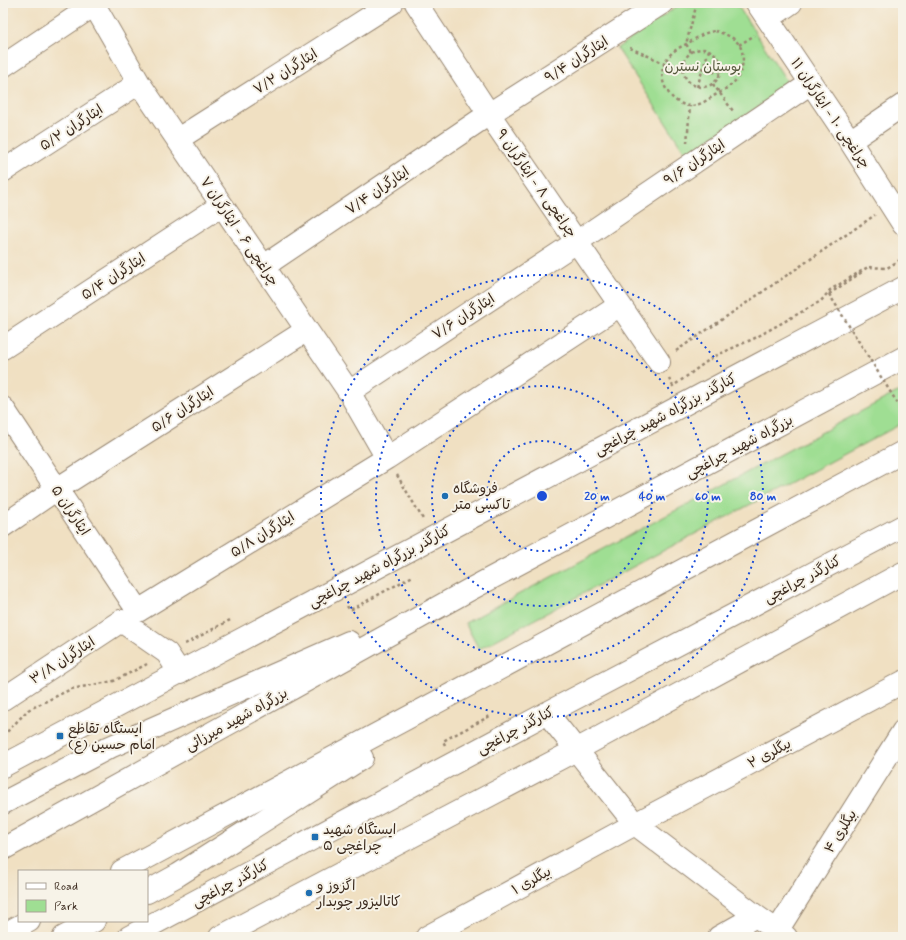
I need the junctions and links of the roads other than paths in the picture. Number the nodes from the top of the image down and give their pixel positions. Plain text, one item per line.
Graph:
1 (392, 3) edge
2 (416, 3) edge
3 (662, 3) edge
4 (791, 3) edge
5 (94, 4) edge
6 (763, 11) edge
7 (3, 66) edge
8 (139, 83) junction
9 (810, 83) junction
10 (903, 105) edge
11 (489, 114) junction
12 (178, 139) junction
13 (850, 141) junction
14 (3, 171) edge
15 (897, 200) edge
16 (222, 205) junction
17 (903, 224) edge
18 (578, 241) junction
19 (264, 266) junction
20 (903, 288) edge
21 (620, 305) junction
22 (307, 330) junction
23 (903, 345) edge
24 (3, 348) edge
25 (903, 358) edge
26 (660, 362) road end
27 (349, 392) junction
28 (3, 408) edge
29 (775, 426) junction
30 (903, 452) edge
31 (387, 458) junction
32 (903, 460) edge
33 (57, 489) junction
34 (832, 491) junction
35 (3, 526) edge
36 (903, 526) edge
37 (903, 573) edge
38 (469, 590) junction
39 (130, 616) junction
40 (506, 666) junction
41 (180, 673) junction
42 (903, 682) edge
43 (3, 699) edge
44 (547, 713) junction
45 (903, 731) edge
46 (576, 750) junction
47 (3, 766) edge
48 (3, 803) edge
49 (635, 824) junction
50 (3, 849) edge
51 (124, 870) edge
52 (148, 891) edge
53 (756, 916) junction
54 (27, 922) edge
55 (92, 922) edge
56 (781, 934) edge
57 (3, 935) edge
58 (64, 937) edge
59 (129, 937) edge
60 (220, 937) edge
61 (428, 937) edge
62 (719, 937) edge

1 - 12 main road, ایثارگران ۷/۲
2 - 11 main road, چراغچی ۸ - ایثارگران ۹
3 - 11 main road, ایثارگران ۹/۴
4 - 6 main road
5 - 7 main road
5 - 8 main road, چراغچی ۶ - ایثارگران ۷
6 - 9 main road, چراغچی ۱۰ - ایثارگران ۱۱
8 - 12 main road, چراغچی ۶ - ایثارگران ۷
8 - 14 main road, ایثارگران ۵/۲
9 - 13 main road, چراغچی ۱۰ - ایثارگران ۱۱
9 - 18 main road, ایثارگران ۹/۶
10 - 13 main road
11 - 18 main road, چراغچی ۸ - ایثارگران ۹
11 - 19 main road, ایثارگران ۷/۴
12 - 16 main road, چراغچی ۶ - ایثارگران ۷
13 - 15 main road, چراغچی ۱۰ - ایثارگران ۱۱
15 - 17 main road, چراغچی ۱۰ - ایثارگران ۱۱
16 - 19 main road, چراغچی ۶ - ایثارگران ۷
16 - 24 main road, ایثارگران ۵/۴
18 - 21 main road, چراغچی ۸ - ایثارگران ۹
18 - 27 main road, ایثارگران ۷/۶
19 - 22 main road, چراغچی ۶ - ایثارگران ۷
20 - 41 main road, کنارگذر بزرگراه شهید چراغچی
21 - 26 main road, چراغچی ۸ - ایثارگران ۹
21 - 31 main road, ایثارگران ۵/۸
22 - 27 main road, چراغچی ۶ - ایثارگران ۷
22 - 33 main road, ایثارگران ۵/۶
23 - 29 main road
25 - 29 main road, بزرگراه شهید چراغچی
27 - 31 main road, چراغچی ۶ - ایثارگران ۷
28 - 33 main road, ایثارگران ۵
29 - 38 main road, بزرگراه شهید چراغچی
30 - 34 main road
31 - 39 main road, ایثارگران ۵/۸
32 - 34 main road
33 - 35 main road, ایثارگران ۵/۶
33 - 39 main road, ایثارگران ۵
34 - 40 main road
36 - 44 main road, کنارگذر چراغچی
37 - 46 main road
38 - 48 main road
38 - 50 main road, بزرگراه شهید میرزائی
39 - 41 main road, ایثارگران ۵
39 - 43 main road, ایثارگران ۳/۸
40 - 51 main road
40 - 52 main road
41 - 47 main road, کنارگذر بزرگراه شهید چراغچی
42 - 49 main road, بیگلری ۲
44 - 46 main road
44 - 59 main road, کنارگذر چراغچی
45 - 56 main road, بیگلری ۴
46 - 49 main road
46 - 60 main road
49 - 53 main road
49 - 61 main road, بیگلری ۱
53 - 56 main road
53 - 62 main road
54 - 57 main road
55 - 58 main road

